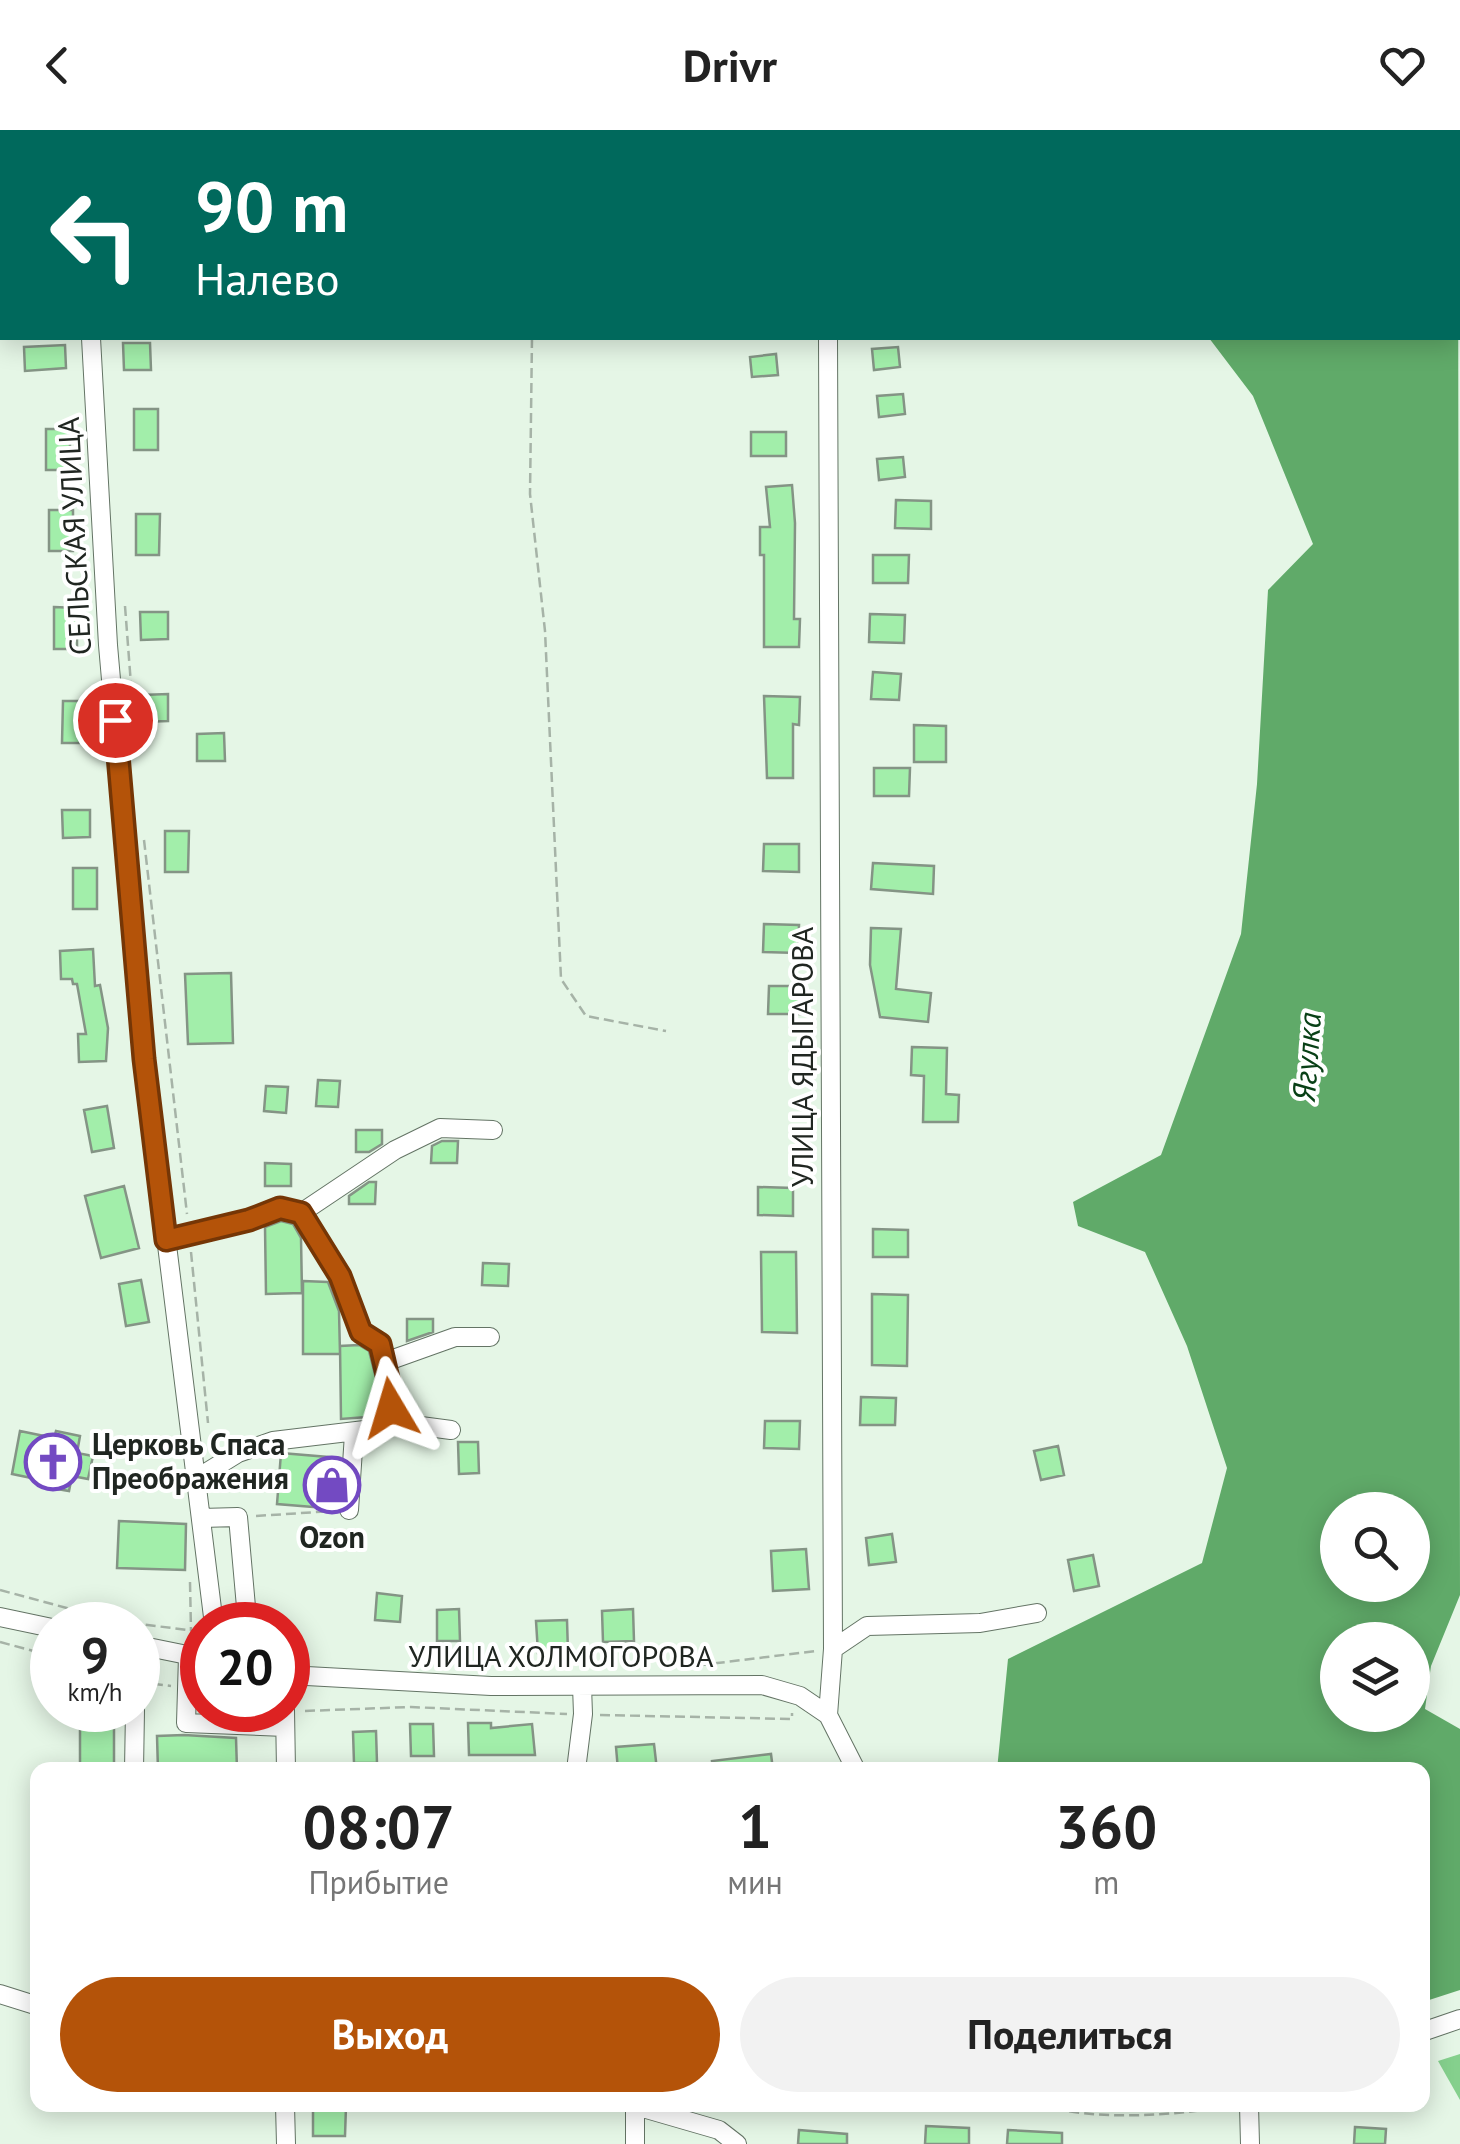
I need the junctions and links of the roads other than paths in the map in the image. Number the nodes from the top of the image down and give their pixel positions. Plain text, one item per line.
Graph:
1 (91, 340) edge
2 (828, 340) edge
3 (493, 1130) dead end
4 (301, 1213) junction
5 (166, 1240) junction
6 (490, 1337) dead end
7 (385, 1362) junction
8 (382, 1421) junction
9 (451, 1430) dead end
10 (354, 1434) junction
11 (196, 1479) junction
12 (350, 1510) road end
13 (201, 1518) junction
14 (208, 1602) edge
15 (245, 1602) edge
16 (1037, 1613) dead end
17 (0, 1617) edge
18 (30, 1623) edge
19 (833, 1649) junction
20 (310, 1677) edge
21 (582, 1686) junction
22 (828, 1715) junction
23 (135, 1732) edge
24 (285, 1732) edge
25 (134, 1762) edge
26 (286, 1762) edge
27 (577, 1762) edge
28 (852, 1762) edge
29 (0, 1994) edge
30 (30, 2003) edge
31 (284, 2112) edge
32 (636, 2112) edge
33 (657, 2112) edge
34 (1249, 2112) edge
35 (286, 2144) edge
36 (635, 2144) edge
37 (737, 2144) edge
38 (1250, 2144) edge

1 - 5 street, СЕЛЬСКАЯ УЛИЦА
2 - 19 street, УЛИЦА ЯДЫГАРОВА
3 - 4 street
4 - 5 street
4 - 7 street
5 - 11 street, СЕЛЬСКАЯ УЛИЦА
6 - 7 street
7 - 8 street
8 - 9 street
8 - 10 street
10 - 11 street
10 - 12 street
11 - 13 street, СЕЛЬСКАЯ УЛИЦА
13 - 14 street, СЕЛЬСКАЯ УЛИЦА
13 - 15 street
16 - 19 street
17 - 18 street
19 - 22 street, УЛИЦА ЯДЫГАРОВА
20 - 21 street, УЛИЦА ХОЛМОГОРОВА
21 - 22 street, УЛИЦА ХОЛМОГОРОВА
21 - 27 street
22 - 28 street
23 - 25 street
24 - 26 street
29 - 30 street
31 - 35 street
32 - 36 street
33 - 37 street
34 - 38 street

